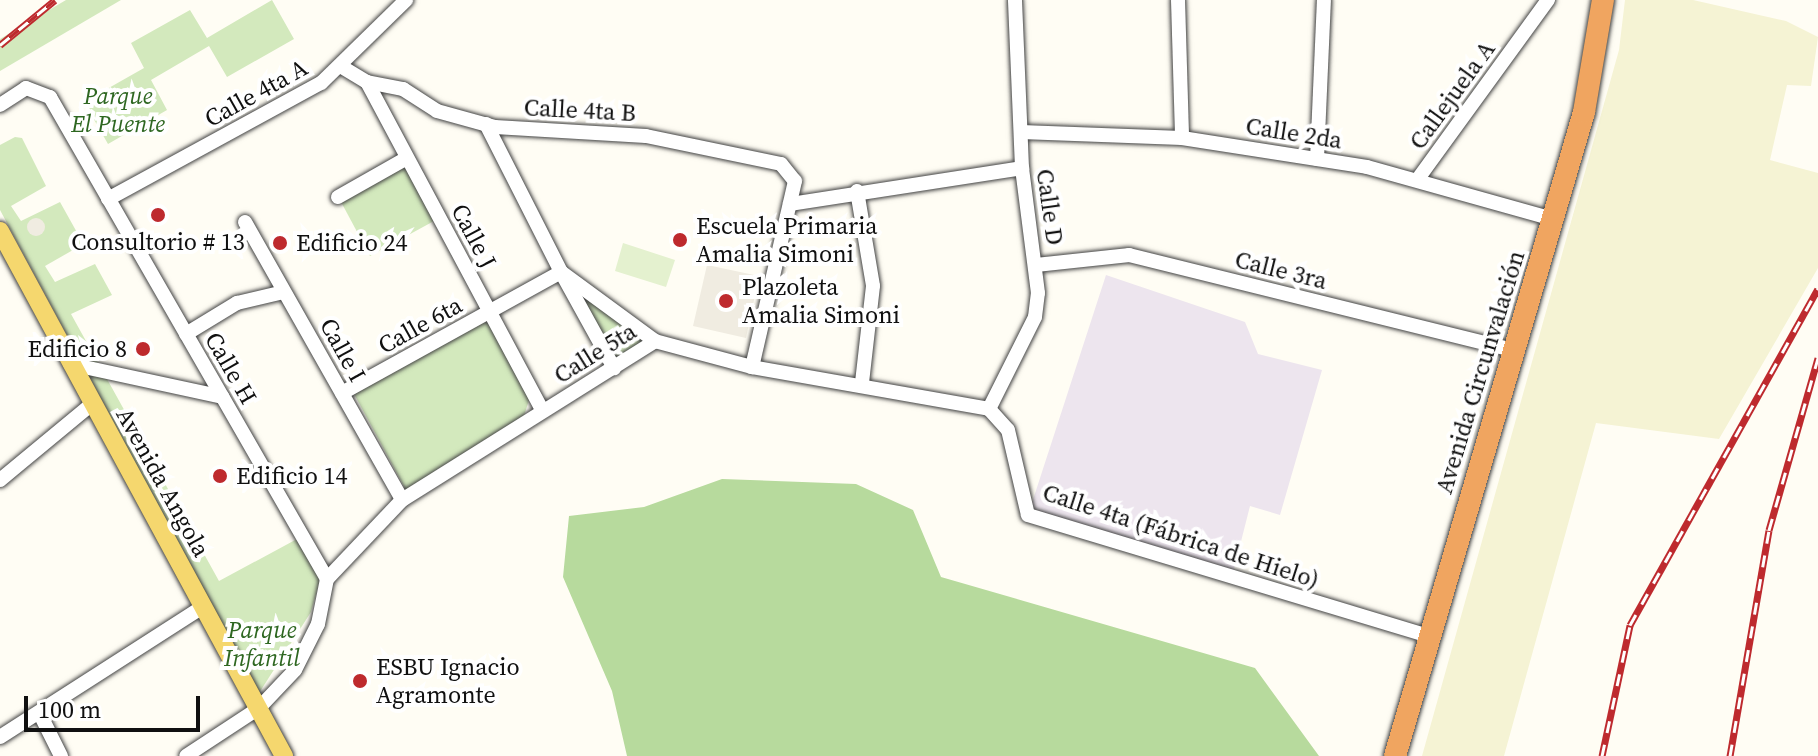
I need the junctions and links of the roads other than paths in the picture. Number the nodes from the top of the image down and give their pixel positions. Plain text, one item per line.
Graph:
1 (406, 0) edge
2 (1015, 0) edge
3 (1178, 0) edge
4 (1324, 0) edge
5 (1548, 0) edge
6 (1603, 0) edge
7 (342, 67) junction
8 (367, 82) junction
9 (0, 105) edge
10 (486, 124) junction
11 (1021, 132) junction
12 (1182, 138) junction
13 (407, 158) junction
14 (1317, 159) junction
15 (1022, 168) junction
16 (1420, 176) junction
17 (857, 191) junction
18 (338, 197) dead end
19 (108, 199) junction
20 (790, 204) junction
21 (1553, 219) junction
22 (245, 222) dead end
23 (1, 236) edge
24 (1036, 265) junction
25 (561, 272) junction
26 (284, 292) junction
27 (489, 311) junction
28 (186, 334) junction
29 (655, 341) junction
30 (1514, 350) junction
31 (70, 364) junction
32 (752, 367) junction
33 (614, 368) junction
34 (862, 383) junction
35 (342, 393) junction
36 (222, 397) junction
37 (92, 404) junction
38 (989, 409) junction
39 (543, 411) junction
40 (0, 480) edge
41 (402, 500) junction
42 (327, 579) junction
43 (204, 606) junction
44 (1428, 636) junction
45 (259, 708) junction
46 (40, 714) junction
47 (0, 737) edge
48 (61, 756) edge
49 (186, 756) edge
50 (284, 756) edge
51 (1395, 756) edge

1 - 7 street, Calle 4ta A
2 - 11 street, Calle D
3 - 12 street
4 - 14 street
5 - 16 street, Callejuela A
6 - 21 highway, Avenida Circunvalación
7 - 8 street, Calle 4ta B
7 - 19 street, Calle 4ta A
8 - 10 street, Calle 4ta B
8 - 13 street, Calle J
9 - 19 street, Calle H
10 - 20 street, Calle 4ta B
10 - 25 street
11 - 12 street, Calle 2da
11 - 15 street, Calle D
12 - 14 street, Calle 2da
13 - 18 street
13 - 27 street, Calle J
14 - 16 street, Calle 2da
15 - 17 street
15 - 24 street, Calle D
16 - 21 street, Calle 2da
17 - 20 street
17 - 34 street
19 - 28 street, Calle H
20 - 32 street
21 - 30 highway, Avenida Circunvalación
22 - 26 street, Calle I
23 - 31 main road, Avenida Angola
24 - 30 street, Calle 3ra
24 - 38 street, Calle D
25 - 27 street, Calle 6ta
25 - 29 street
25 - 33 street
26 - 28 street
26 - 35 street, Calle I
27 - 35 street, Calle 6ta
27 - 39 street, Calle J
28 - 36 street, Calle H
29 - 32 street, Calle 5ta
29 - 33 street, Calle 5ta
30 - 44 highway, Avenida Circunvalación
31 - 36 street
31 - 37 main road, Avenida Angola
32 - 34 street, Calle 5ta
33 - 39 street, Calle 5ta
34 - 38 street, Calle 5ta
35 - 41 street, Calle I
36 - 42 street, Calle H
37 - 40 street
37 - 43 main road, Avenida Angola
38 - 44 street, Calle 4ta (Fábrica de Hielo)
39 - 41 street, Calle 5ta
41 - 42 street, Calle 5ta
42 - 45 street
43 - 45 main road, Avenida Angola
43 - 46 street
44 - 51 highway, Avenida Circunvalación
45 - 49 street
45 - 50 main road, Avenida Angola
46 - 47 street
46 - 48 street

